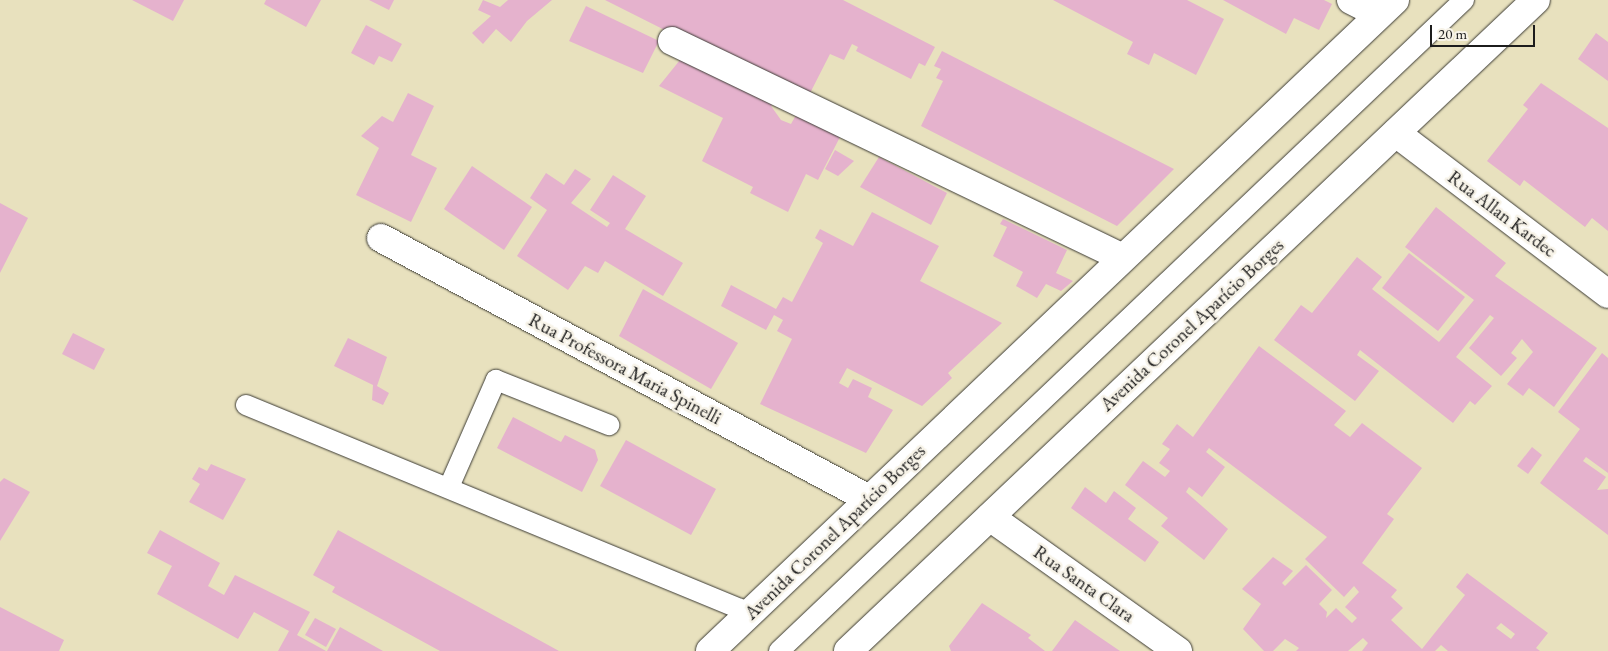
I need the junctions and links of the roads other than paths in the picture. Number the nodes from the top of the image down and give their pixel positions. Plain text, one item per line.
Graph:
1 (1351, 0) edge
2 (1464, 0) edge
3 (1536, 0) edge
4 (1387, 7) edge
5 (672, 41) dead end
6 (1396, 133) junction
7 (381, 238) dead end
8 (1123, 258) junction
9 (1608, 294) edge
10 (246, 405) dead end
11 (609, 425) dead end
12 (449, 486) junction
13 (870, 499) junction
14 (990, 517) junction
15 (750, 613) junction
16 (710, 651) edge
17 (779, 651) edge
18 (848, 651) edge
19 (1178, 651) edge

1 - 4 main road
2 - 17 lane
3 - 6 main road, Avenida Coronel Aparício Borges
4 - 8 main road, Avenida Coronel Aparício Borges
5 - 8 main road
6 - 9 main road, Rua Allan Kardec
6 - 14 main road, Avenida Coronel Aparício Borges
7 - 13 main road, Rua Professora Maria Spinelli
8 - 13 main road, Avenida Coronel Aparício Borges
10 - 12 lane
11 - 12 lane
12 - 15 lane
13 - 15 main road, Avenida Coronel Aparício Borges
14 - 18 main road, Avenida Coronel Aparício Borges
14 - 19 main road, Rua Santa Clara
15 - 16 main road, Avenida Coronel Aparício Borges

